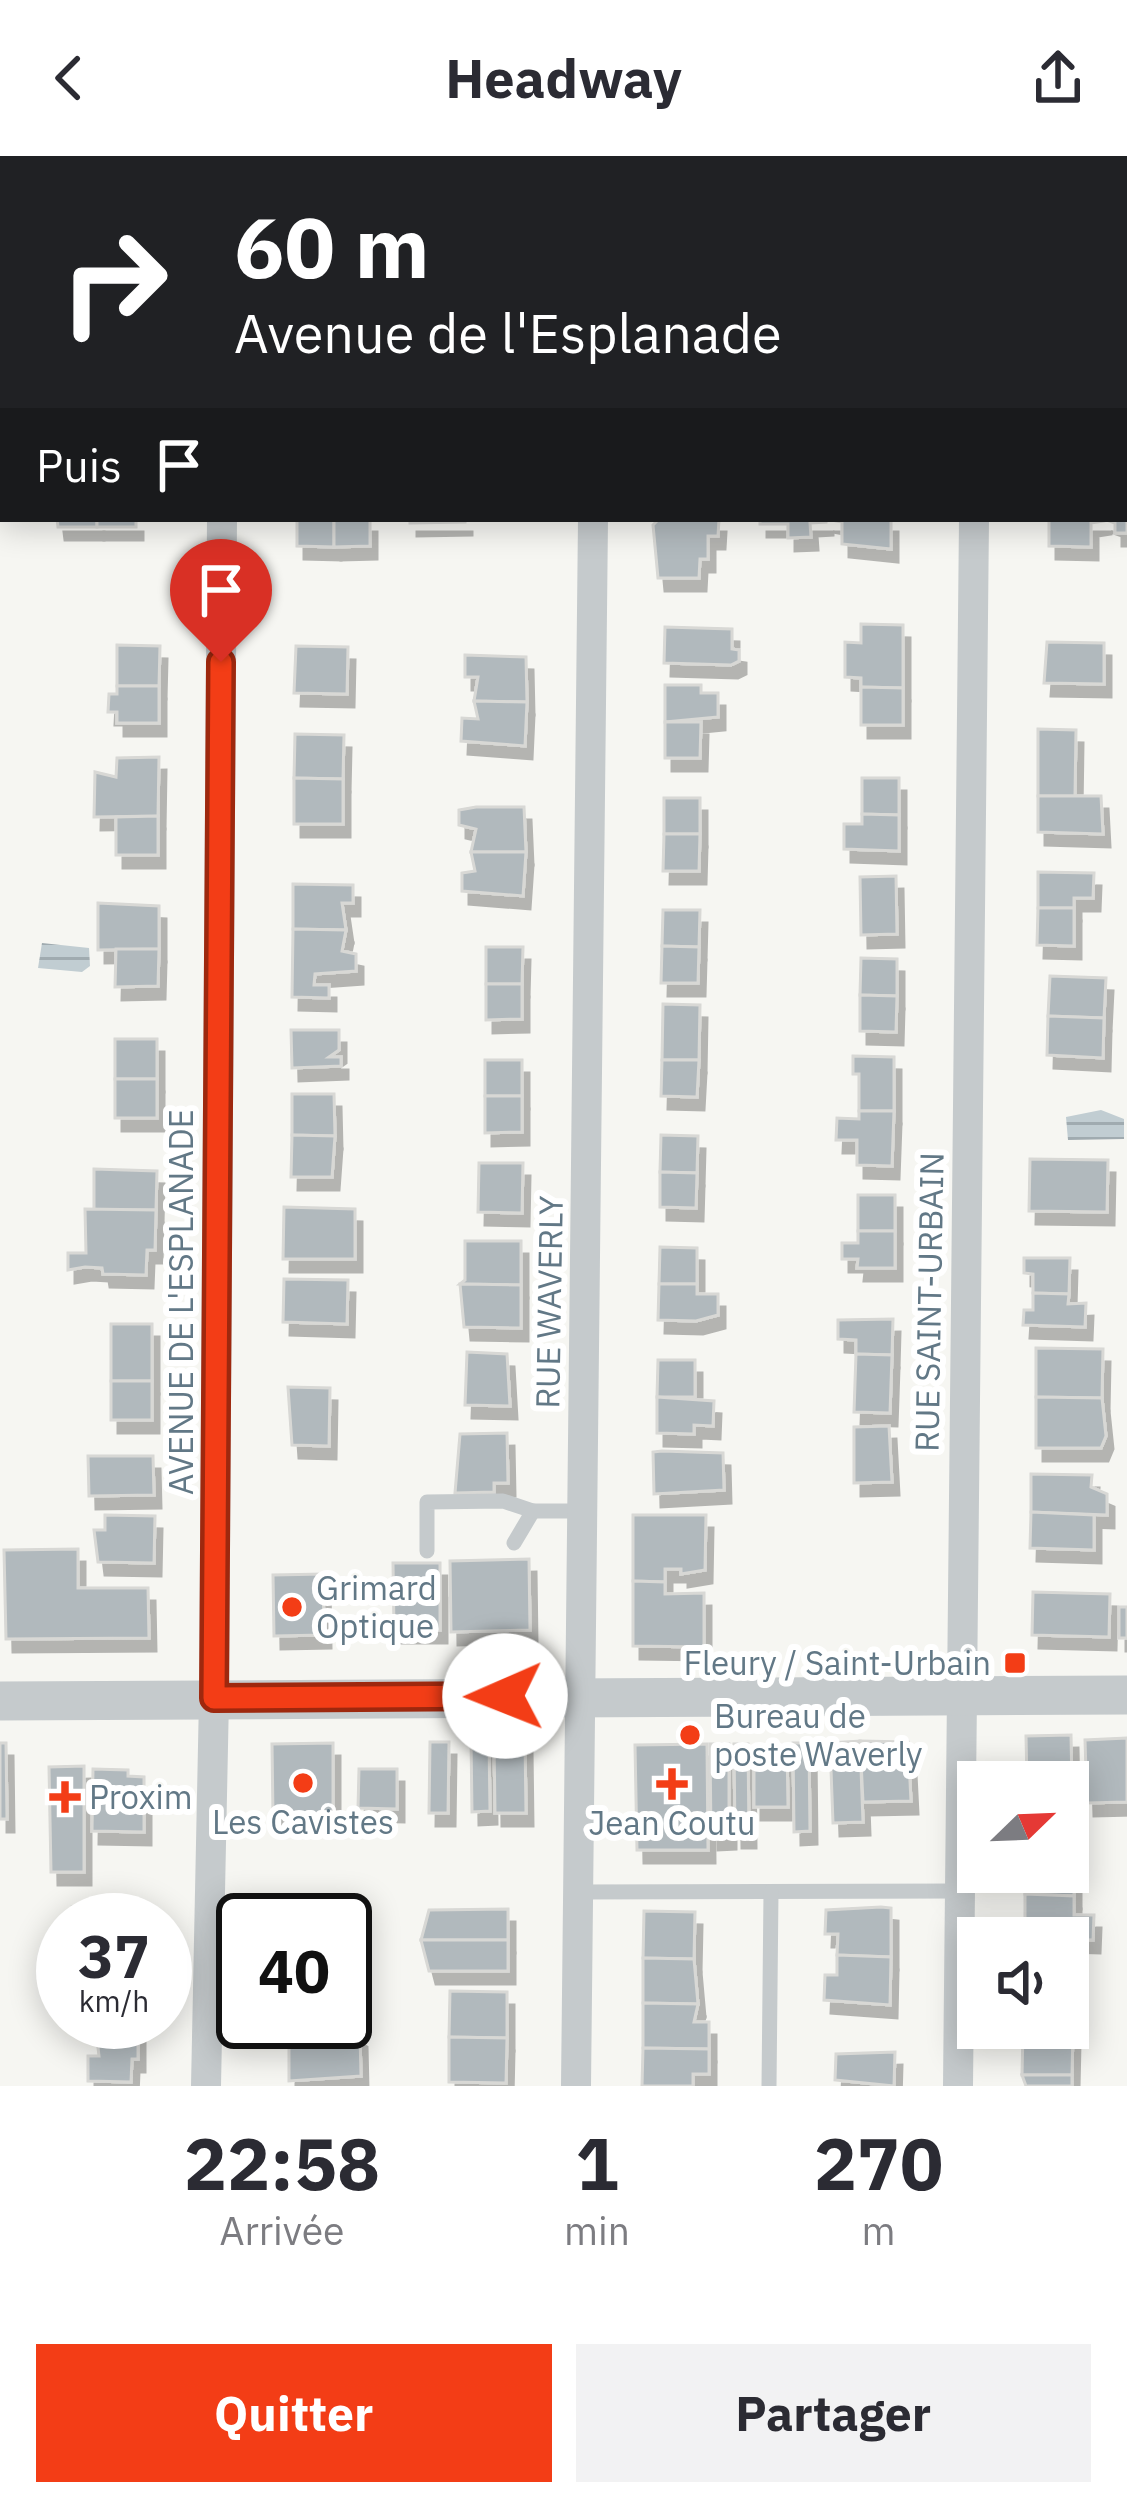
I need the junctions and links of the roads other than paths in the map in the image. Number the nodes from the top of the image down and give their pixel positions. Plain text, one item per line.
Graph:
1 (222, 522) edge
2 (592, 522) edge
3 (974, 522) edge
4 (533, 1511) junction
5 (583, 1511) junction
6 (514, 1544) dead end
7 (427, 1551) dead end
8 (961, 1693) junction
9 (580, 1695) junction
10 (1127, 1695) edge
11 (214, 1698) junction
12 (0, 1701) edge
13 (961, 1761) edge
14 (957, 1891) edge
15 (578, 1892) junction
16 (771, 1892) junction
17 (960, 1893) edge
18 (206, 2086) edge
19 (576, 2086) edge
20 (769, 2086) edge
21 (958, 2086) edge

1 - 11 street, AVENUE DE L'ESPLANADE
2 - 5 street, RUE WAVERLY
3 - 8 street, RUE SAINT-URBAIN
4 - 5 lane
4 - 6 lane
4 - 7 lane
5 - 9 street, RUE WAVERLY
8 - 9 street
8 - 10 street
8 - 13 street, RUE SAINT-URBAIN
9 - 11 street
9 - 15 street, RUE WAVERLY
11 - 12 street
11 - 18 street, AVENUE DE L'ESPLANADE
14 - 16 lane
15 - 16 lane
15 - 19 street, RUE WAVERLY
16 - 20 lane
17 - 21 street, RUE SAINT-URBAIN

